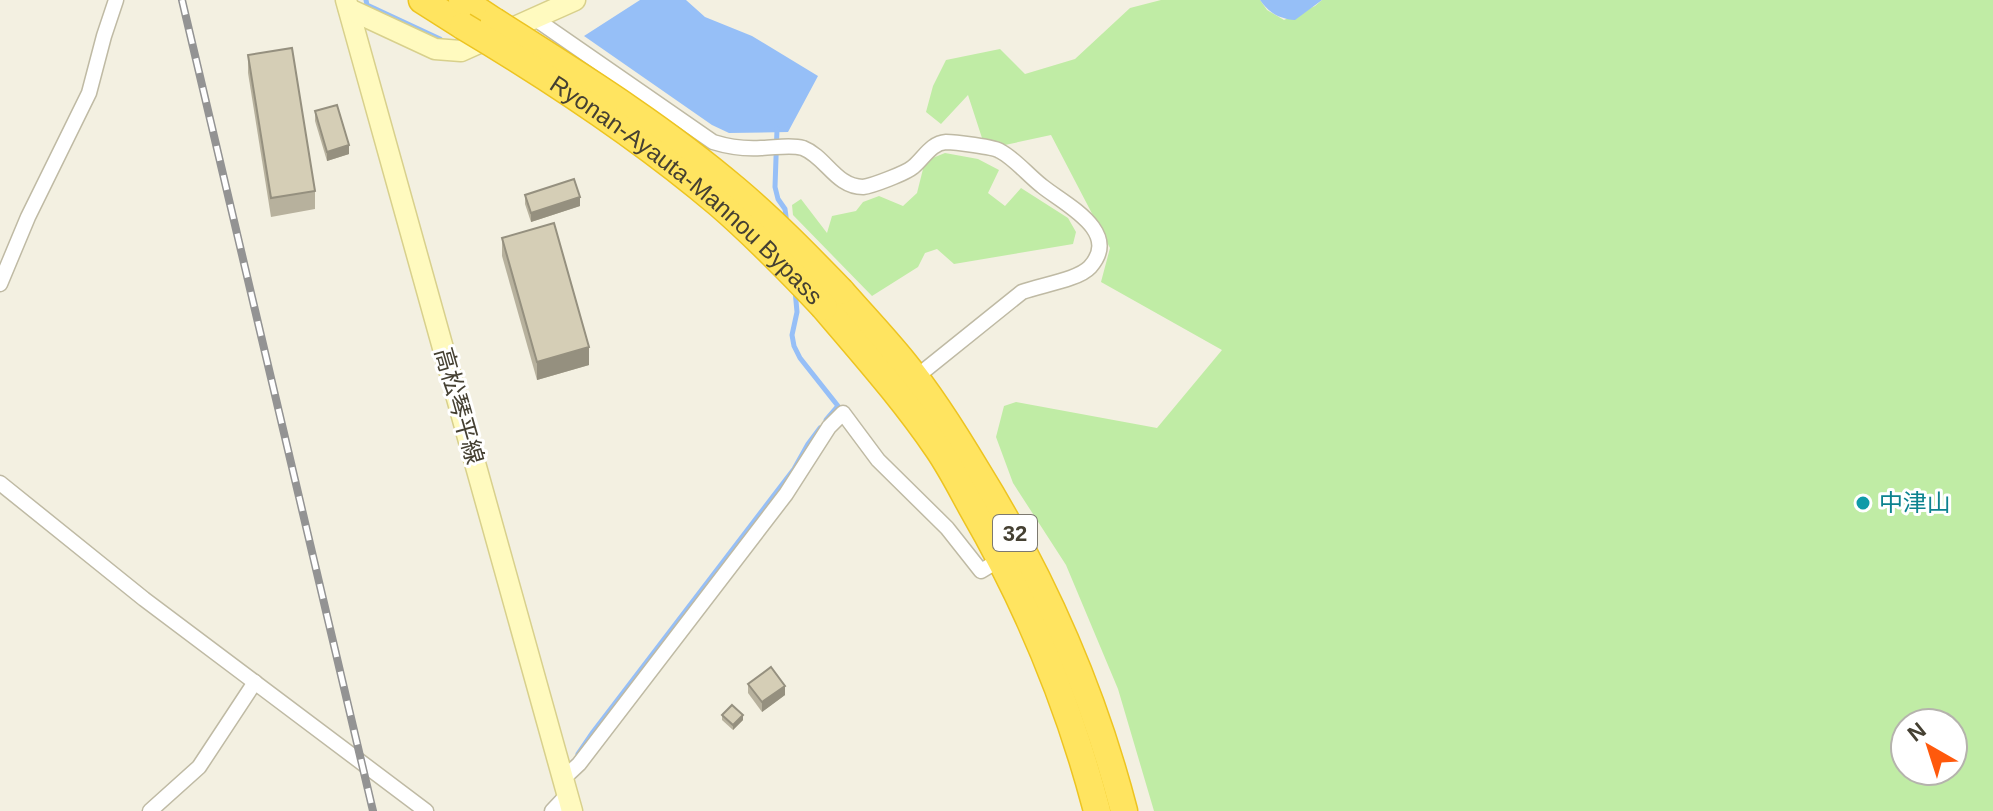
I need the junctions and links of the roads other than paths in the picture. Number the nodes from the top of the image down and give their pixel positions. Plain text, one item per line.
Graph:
1 (116, 0) edge
2 (422, 0) edge
3 (462, 0) edge
4 (575, 0) edge
5 (348, 4) edge
6 (534, 18) junction
7 (7, 248) edge
8 (0, 284) edge
9 (832, 299) junction
10 (915, 378) junction
11 (0, 483) edge
12 (1001, 559) junction
13 (255, 682) junction
14 (568, 795) edge
15 (150, 811) edge
16 (426, 811) edge
17 (552, 811) edge
18 (1097, 811) edge
19 (1124, 811) edge

1 - 7 street
2 - 9 highway, Ryonan-Ayauta-Mannou Bypass / 32, bridge
3 - 9 highway, Ryonan-Ayauta-Mannou Bypass / 32, bridge
4 - 6 main road
5 - 6 main road
5 - 14 main road, 高松琴平線
6 - 10 street
7 - 8 street
9 - 10 highway, Ryonan-Ayauta-Mannou Bypass / 32
9 - 12 highway, Ryonan-Ayauta-Mannou Bypass / 32
10 - 19 highway, Ryonan-Ayauta-Mannou Bypass / 32
11 - 13 street
12 - 14 street
12 - 18 highway, Ryonan-Ayauta-Mannou Bypass / 32
13 - 15 street
13 - 16 street
14 - 17 street

